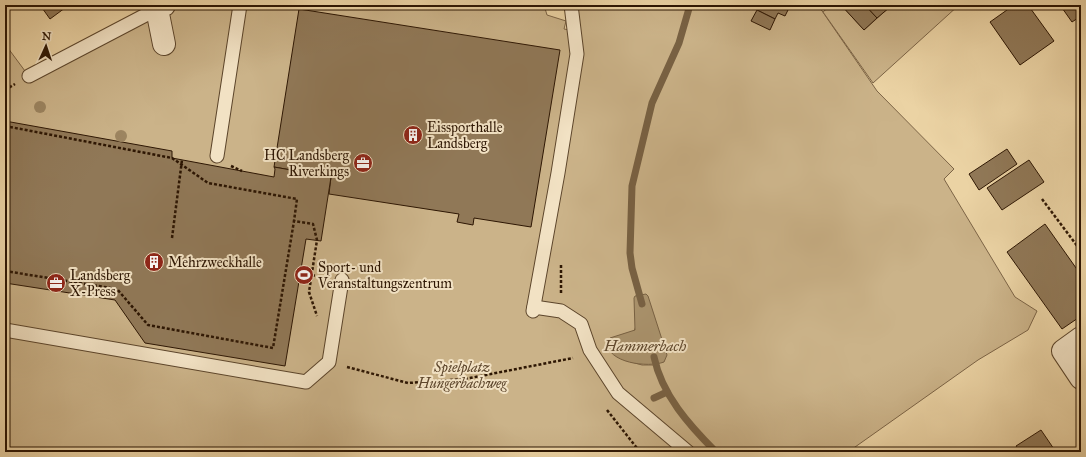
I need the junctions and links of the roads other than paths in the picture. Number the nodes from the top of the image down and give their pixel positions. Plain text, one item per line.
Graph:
1 (240, 5) edge
2 (571, 5) edge
3 (161, 7) edge
4 (164, 44) dead end
5 (29, 76) dead end
6 (217, 156) dead end
7 (342, 280) dead end
8 (5, 330) edge
9 (1081, 338) edge
10 (1081, 378) edge
11 (688, 452) edge

1 - 6 lane
2 - 11 lane
3 - 4 street
3 - 5 lane
7 - 8 lane
9 - 10 street

